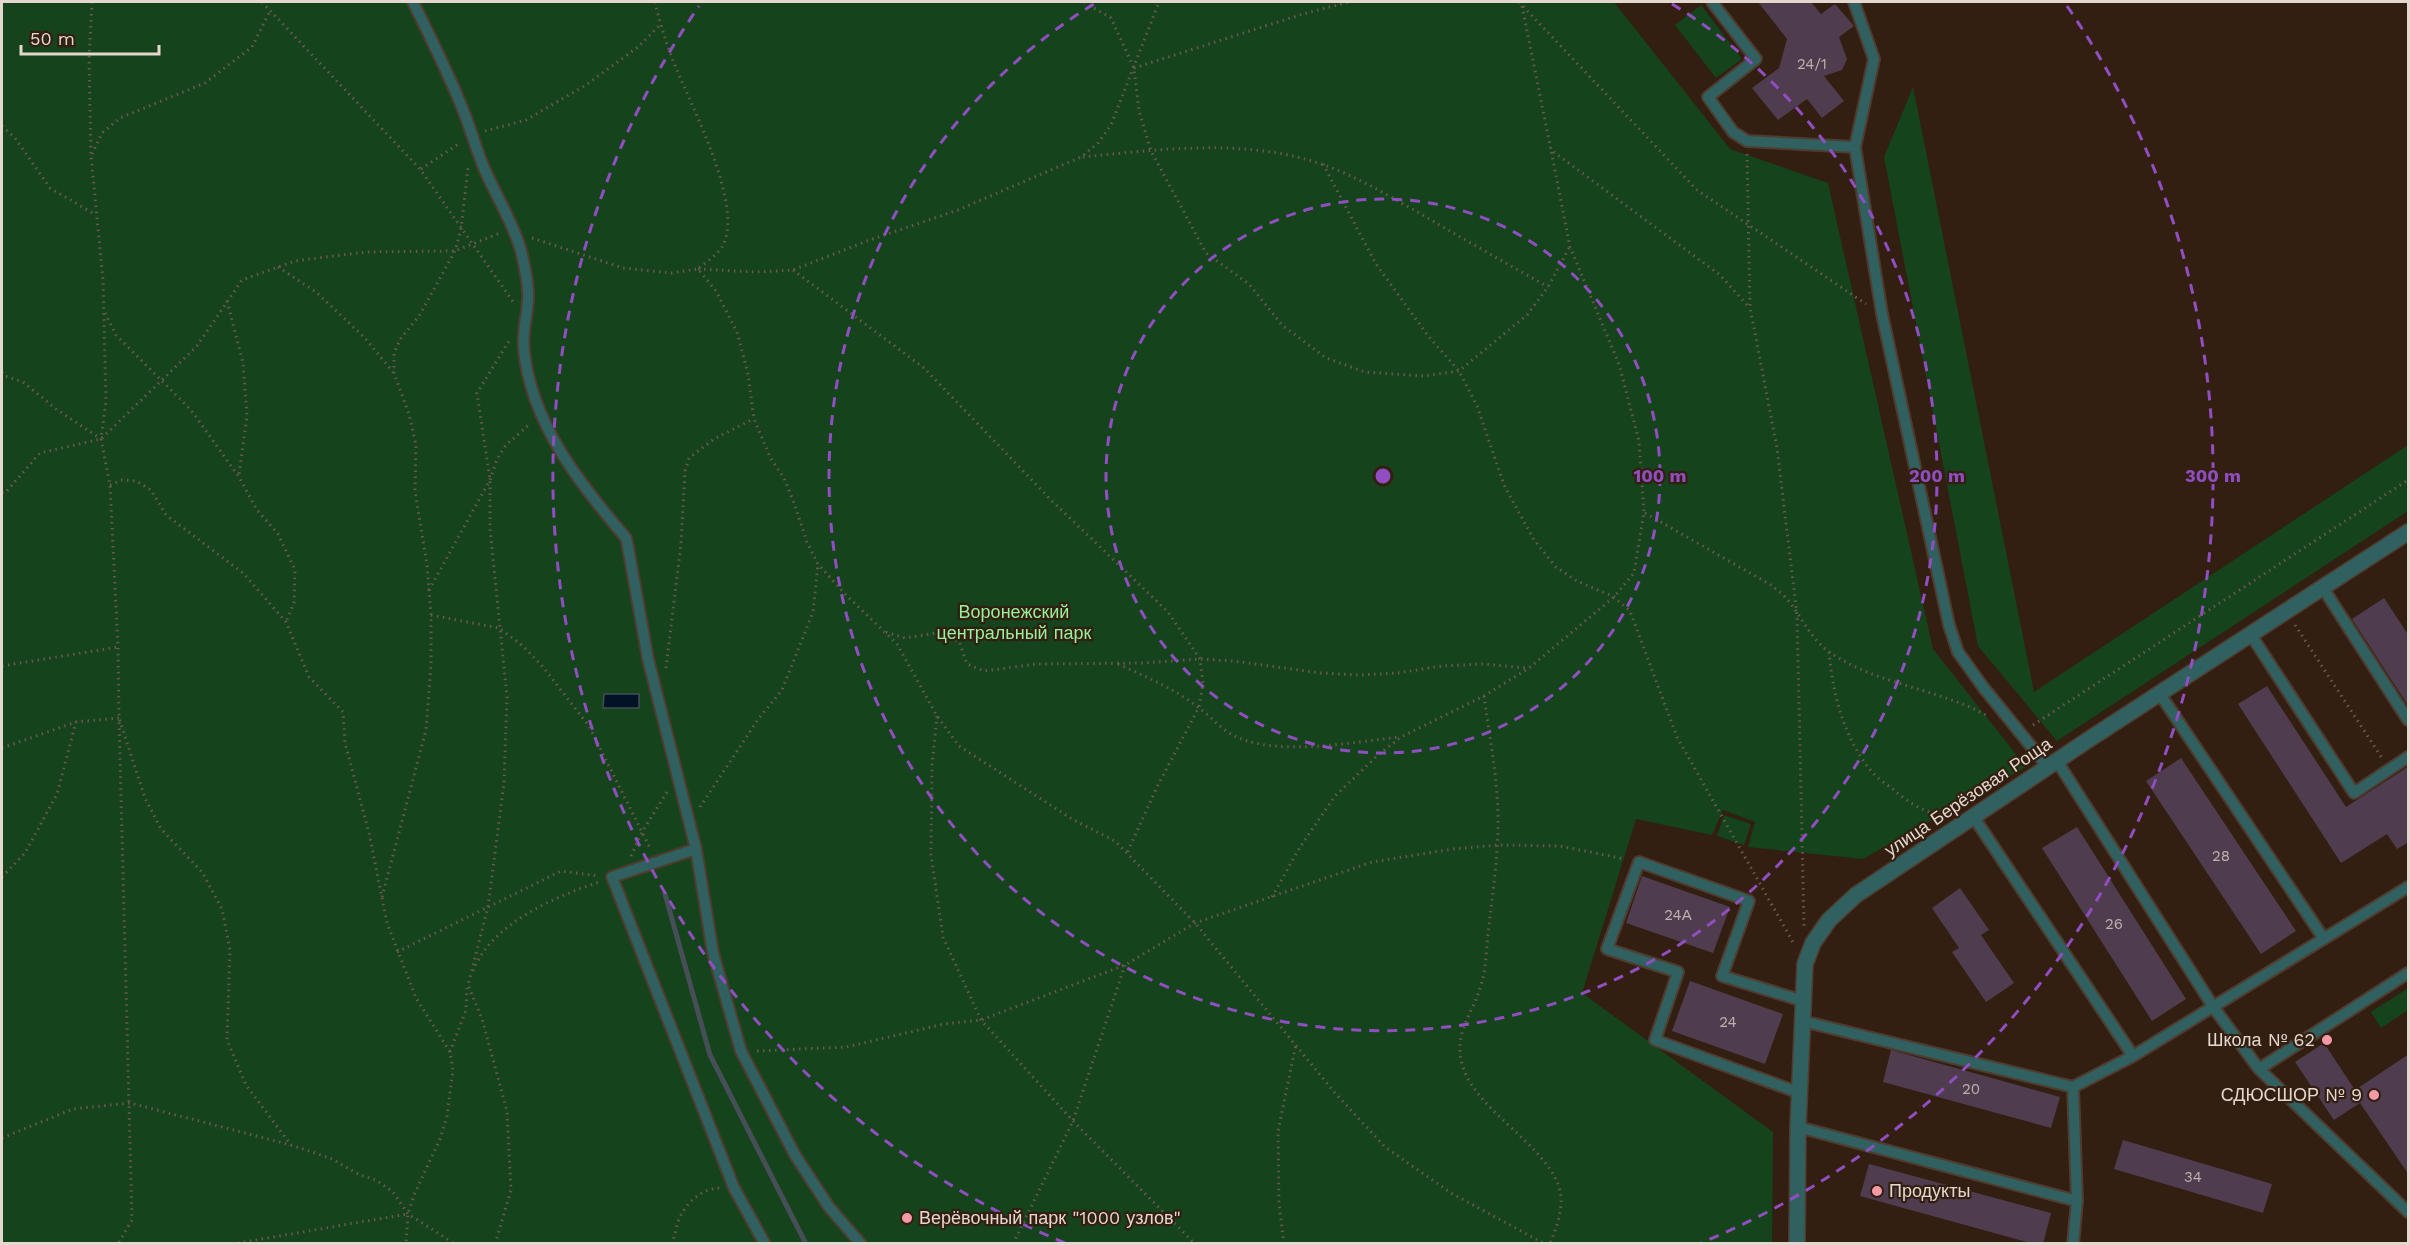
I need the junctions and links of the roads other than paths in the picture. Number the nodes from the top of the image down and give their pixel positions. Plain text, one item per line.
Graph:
1 (413, 2) edge
2 (1712, 2) edge
3 (1854, 2) edge
4 (1855, 147) junction
5 (2407, 537) edge
6 (2322, 588) junction
7 (2251, 635) junction
8 (2160, 694) junction
9 (2409, 720) edge
10 (2409, 757) edge
11 (2052, 764) junction
12 (1973, 816) junction
13 (696, 849) junction
14 (2409, 887) edge
15 (2324, 939) junction
16 (2409, 973) edge
17 (1803, 1001) junction
18 (2214, 1008) junction
19 (1802, 1021) junction
20 (2133, 1056) junction
21 (2259, 1069) junction
22 (2073, 1087) junction
23 (1800, 1093) junction
24 (1798, 1127) junction
25 (2077, 1201) junction
26 (2409, 1212) edge
27 (765, 1244) edge
28 (861, 1244) edge
29 (1797, 1244) edge
30 (2073, 1244) edge

1 - 13 lane
2 - 4 lane
3 - 4 lane
4 - 11 lane
5 - 6 street, улица Берёзовая Роща
6 - 7 street, улица Берёзовая Роща
6 - 9 lane
7 - 8 street, улица Берёзовая Роща
7 - 10 lane
8 - 11 street, улица Берёзовая Роща
8 - 15 lane
11 - 12 street, улица Берёзовая Роща
11 - 18 lane
12 - 17 street, улица Берёзовая Роща
12 - 20 lane
13 - 27 lane
13 - 28 lane
14 - 15 lane
15 - 18 lane
16 - 21 lane
17 - 19 street, улица Берёзовая Роща
17 - 23 lane
18 - 20 lane
18 - 21 lane
19 - 22 lane
19 - 23 street, улица Берёзовая Роща
20 - 22 lane
21 - 26 lane
22 - 25 lane
23 - 24 street, улица Берёзовая Роща
24 - 25 lane
24 - 29 street, улица Берёзовая Роща
25 - 30 lane

